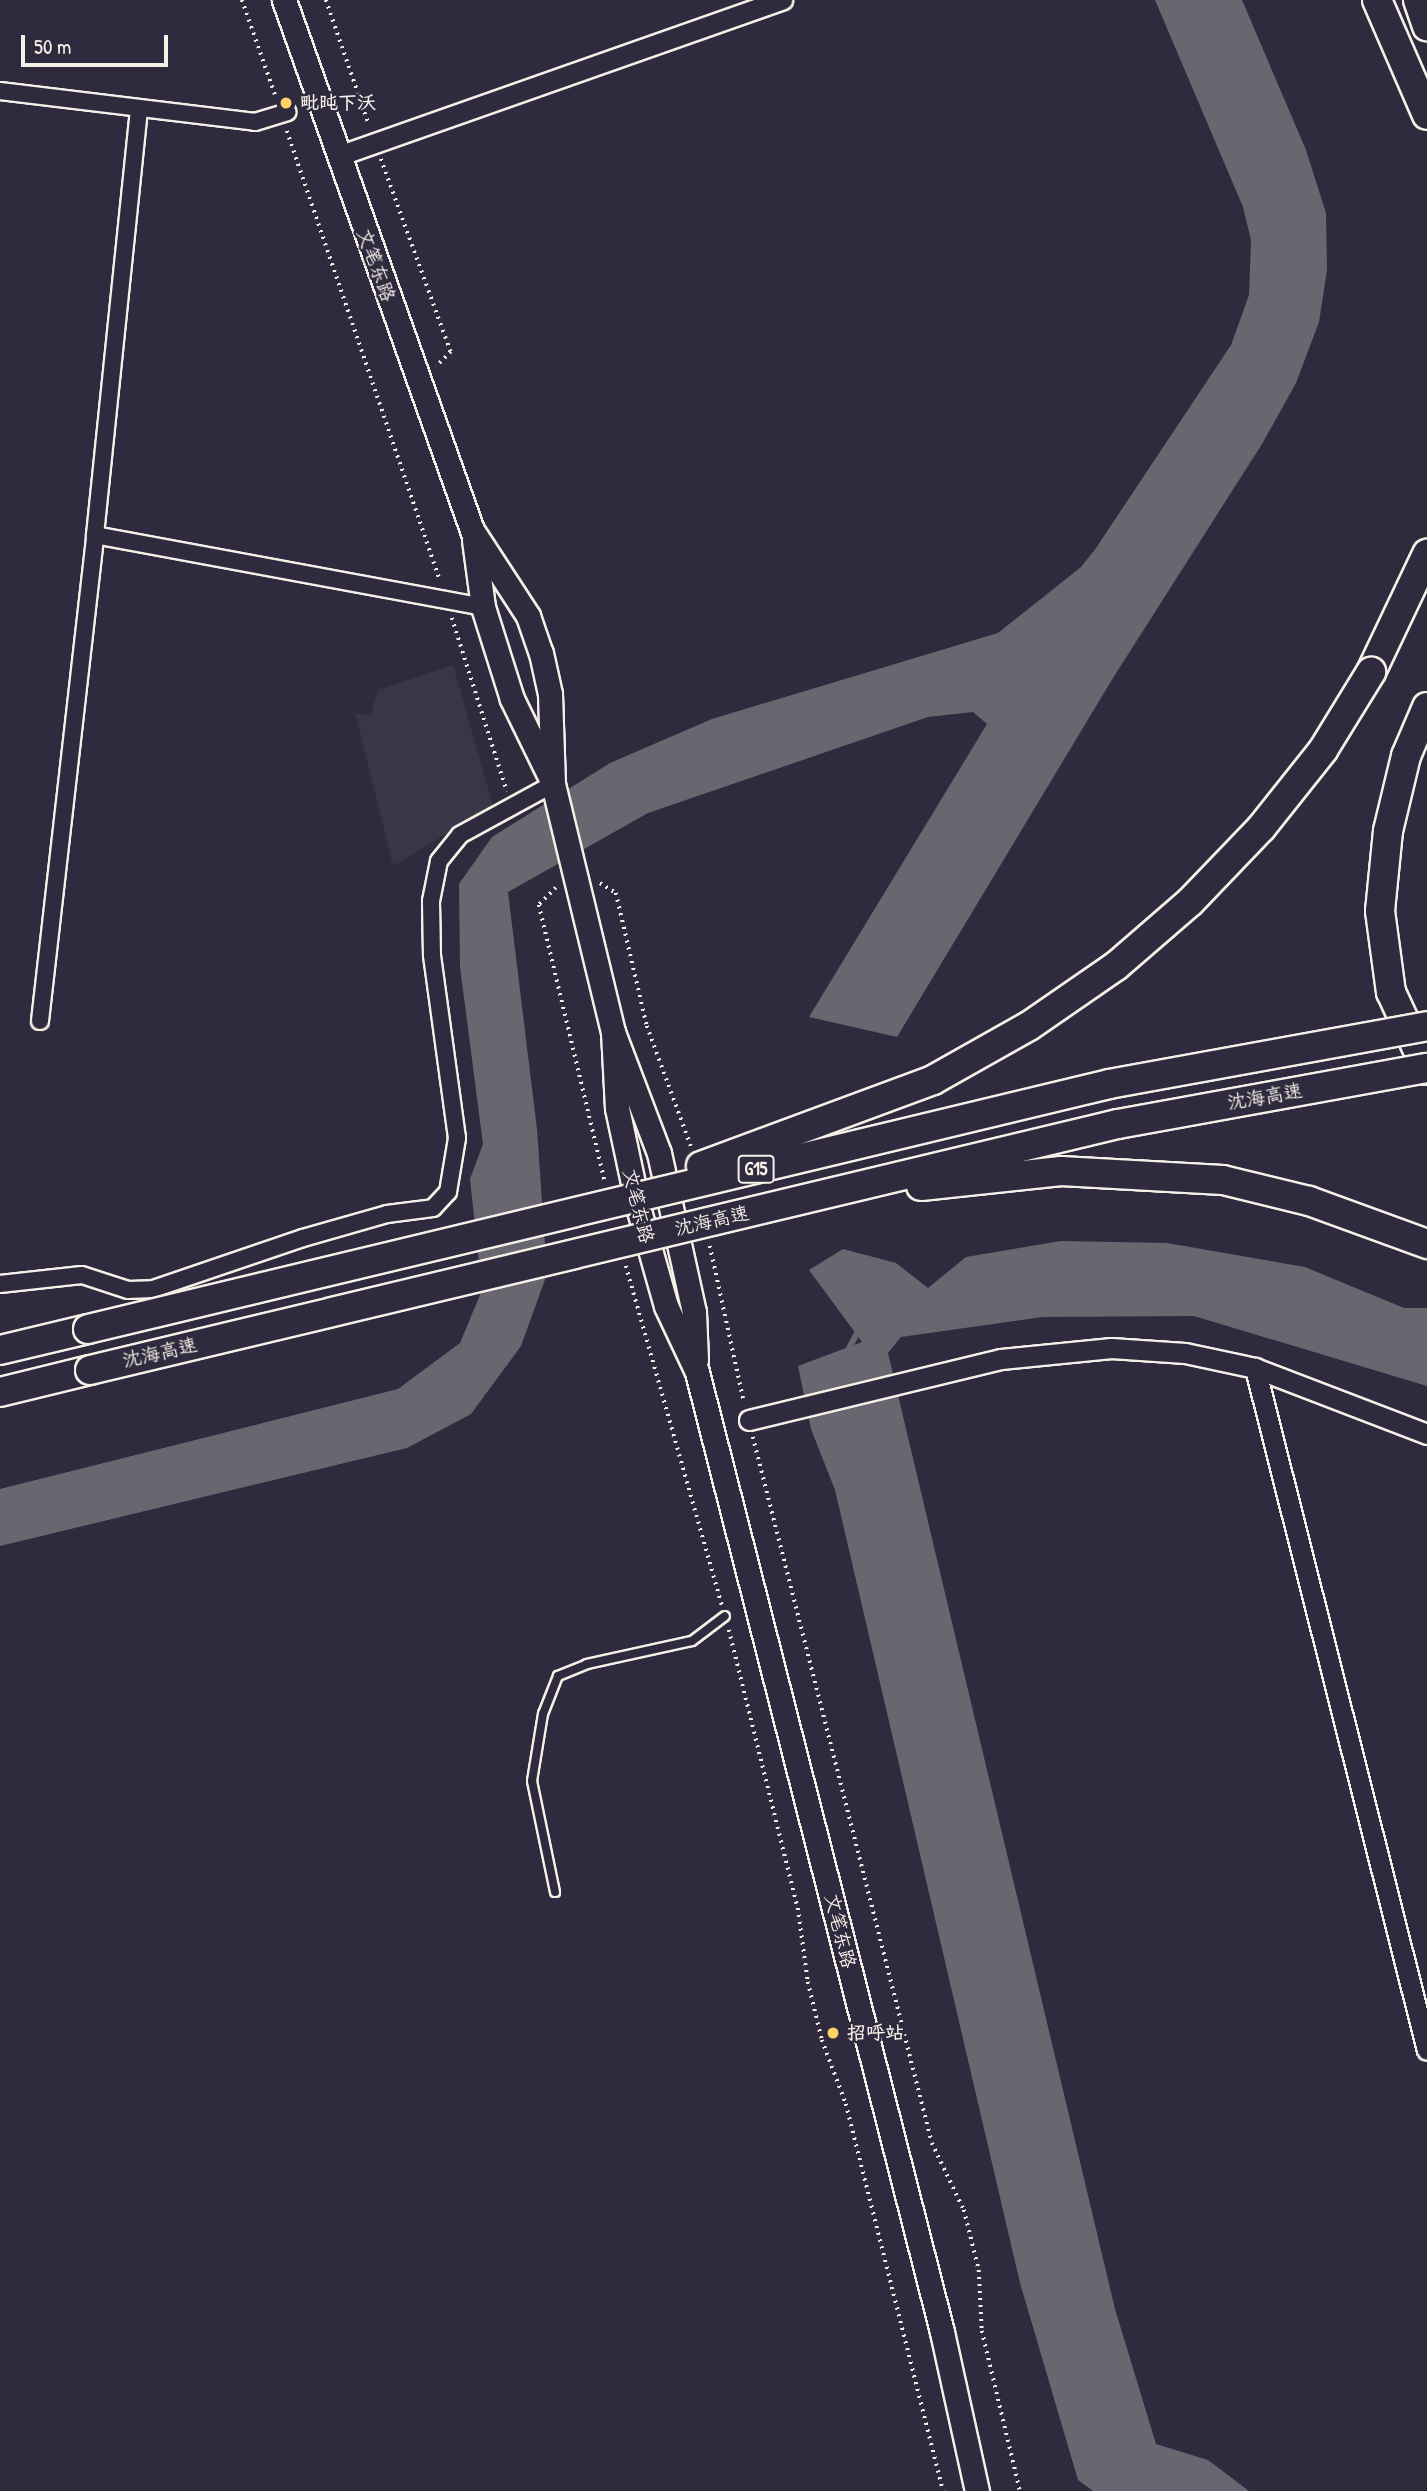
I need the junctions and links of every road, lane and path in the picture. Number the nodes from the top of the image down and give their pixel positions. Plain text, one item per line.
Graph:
1 (242, 0) edge
2 (284, 0) edge
3 (326, 0) edge
4 (782, 0) edge
5 (1379, 0) edge
6 (1389, 0) edge
7 (1422, 0) edge
8 (1427, 6) edge
9 (1427, 16) edge
10 (1427, 24) edge
11 (0, 91) edge
12 (139, 111) junction
13 (284, 113) junction
14 (1427, 115) edge
15 (376, 143) junction
16 (338, 156) junction
17 (419, 383) junction
18 (472, 530) junction
19 (94, 535) junction
20 (1427, 554) edge
21 (446, 601) junction
22 (483, 607) junction
23 (1427, 708) edge
24 (553, 783) junction
25 (511, 806) junction
26 (574, 868) junction
27 (40, 1021) dead end
28 (1427, 1026) edge
29 (613, 1032) junction
30 (1427, 1069) edge
31 (692, 1155) dead end
32 (597, 1200) junction
33 (708, 1234) dead end
34 (1427, 1244) edge
35 (622, 1250) junction
36 (0, 1284) edge
37 (0, 1350) edge
38 (1255, 1368) junction
39 (697, 1372) junction
40 (0, 1392) edge
41 (749, 1420) junction
42 (1427, 1434) edge
43 (725, 1616) junction
44 (555, 1892) dead end
45 (1427, 2050) edge
46 (943, 2491) edge
47 (977, 2491) edge
48 (1020, 2491) edge

1 - 13 path
2 - 16 main road, 文笔东路
3 - 15 path
4 - 15 street
5 - 14 highway
6 - 14 highway
6 - 14 highway
7 - 8 highway
7 - 9 highway
7 - 10 highway
11 - 12 street
12 - 13 street
12 - 19 street
13 - 21 path
15 - 16 street
15 - 17 path
16 - 17 main road, 文笔东路
17 - 18 main road, 文笔东路
18 - 22 main road, 文笔东路
18 - 24 main road, 文笔东路
19 - 21 street
19 - 27 street
20 - 32 highway, bridge
21 - 22 street
21 - 25 path
22 - 24 main road, 文笔东路
23 - 30 highway
24 - 25 street
24 - 26 main road, 文笔东路
25 - 36 street
26 - 29 main road, 文笔东路
26 - 31 path
26 - 32 path
28 - 32 highway, 沈海高速 / G15, bridge
29 - 39 main road, 文笔东路
29 - 39 main road, 文笔东路
30 - 35 highway, 沈海高速 / G15, bridge
32 - 37 highway, 沈海高速 / G15, bridge
33 - 41 path
34 - 35 highway, bridge
35 - 40 highway, 沈海高速 / G15, bridge
35 - 43 path
38 - 41 street
38 - 42 street
38 - 45 street
39 - 47 main road, 文笔东路
41 - 48 path
43 - 44 lane
43 - 46 path

